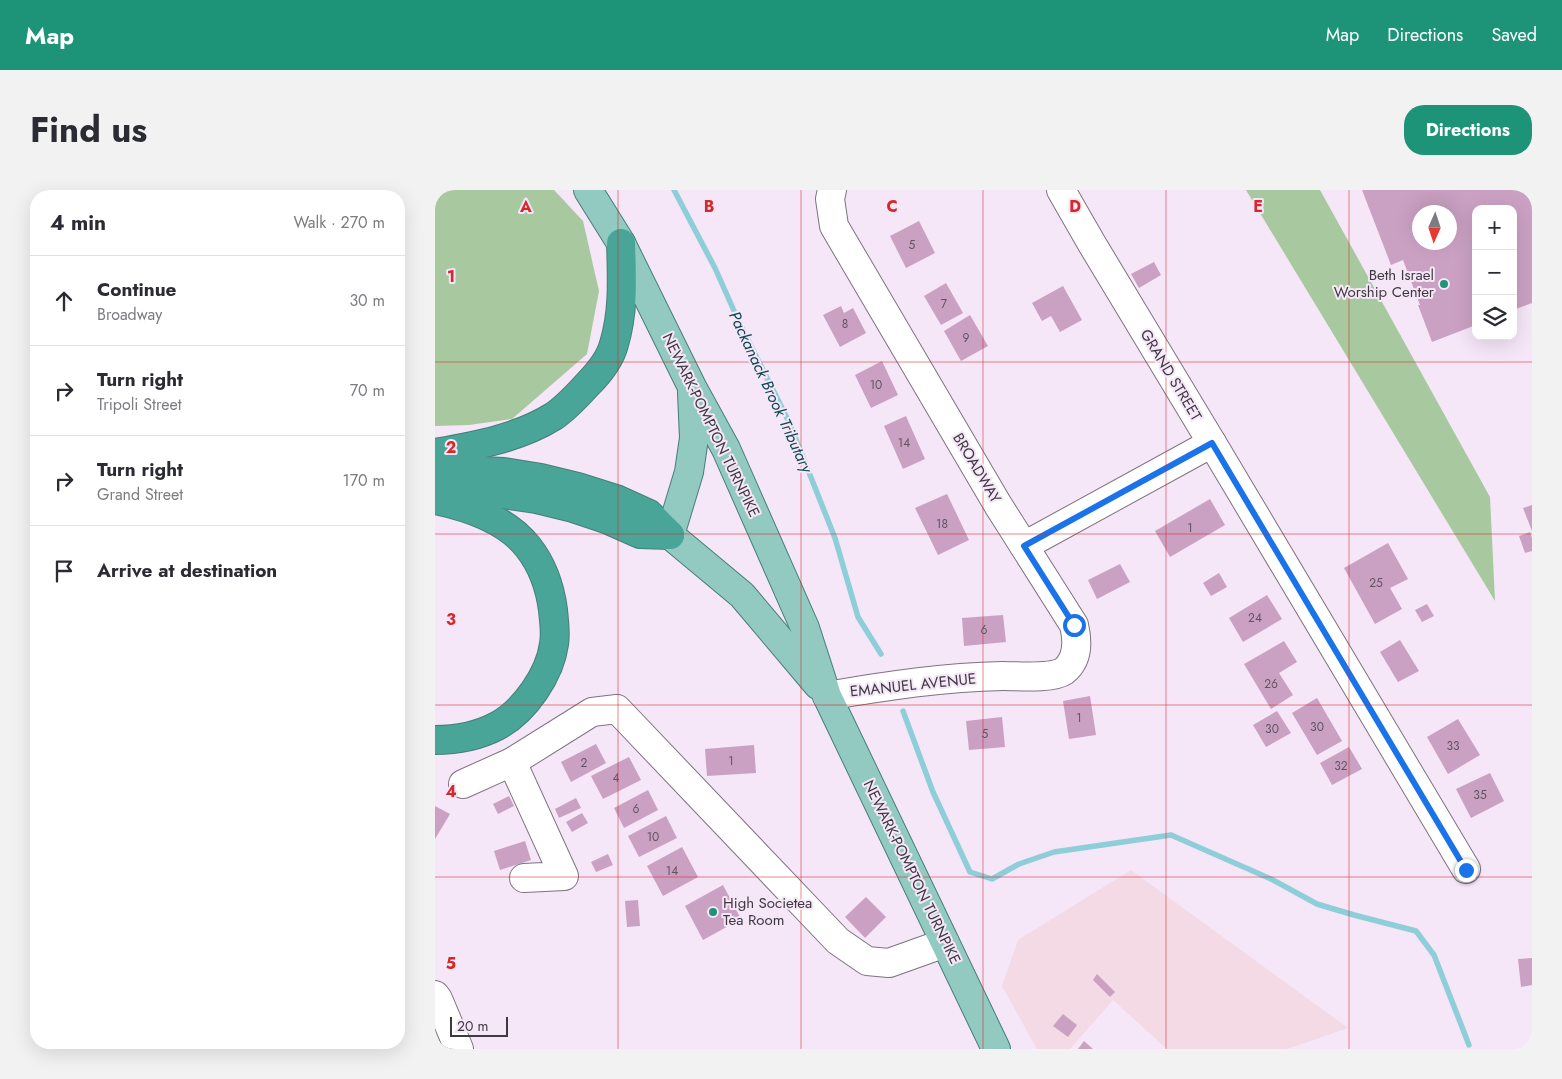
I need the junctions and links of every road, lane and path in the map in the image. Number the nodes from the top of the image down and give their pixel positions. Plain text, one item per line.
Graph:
1 (587, 190) edge
2 (1061, 190) edge
3 (832, 198) edge
4 (621, 242) junction
5 (692, 387) junction
6 (1212, 443) junction
7 (435, 453) edge
8 (435, 470) edge
9 (435, 491) edge
10 (435, 500) edge
11 (670, 535) junction
12 (1024, 546) junction
13 (999, 676) joint
14 (827, 696) junction
15 (435, 740) edge
16 (512, 762) junction
17 (463, 784) dead end
18 (1466, 870) dead end
19 (524, 878) dead end
20 (945, 943) junction
21 (435, 995) edge
22 (459, 1049) edge
23 (996, 1049) edge

1 - 4 main road, NEWARK-POMPTON TURNPIKE
2 - 6 street, GRAND STREET
3 - 12 street, BROADWAY
4 - 5 main road, NEWARK-POMPTON TURNPIKE
4 - 7 highway
5 - 11 main road
5 - 14 main road, NEWARK-POMPTON TURNPIKE
6 - 12 street
6 - 18 street, GRAND STREET
8 - 11 highway
9 - 11 highway
10 - 15 highway
11 - 14 main road, NEWARK-POMPTON TURNPIKE
12 - 13 street, BROADWAY
13 - 14 street, EMANUEL AVENUE
14 - 20 main road, NEWARK-POMPTON TURNPIKE
16 - 17 street
16 - 19 street
16 - 20 street
20 - 23 main road, NEWARK-POMPTON TURNPIKE
21 - 22 street

